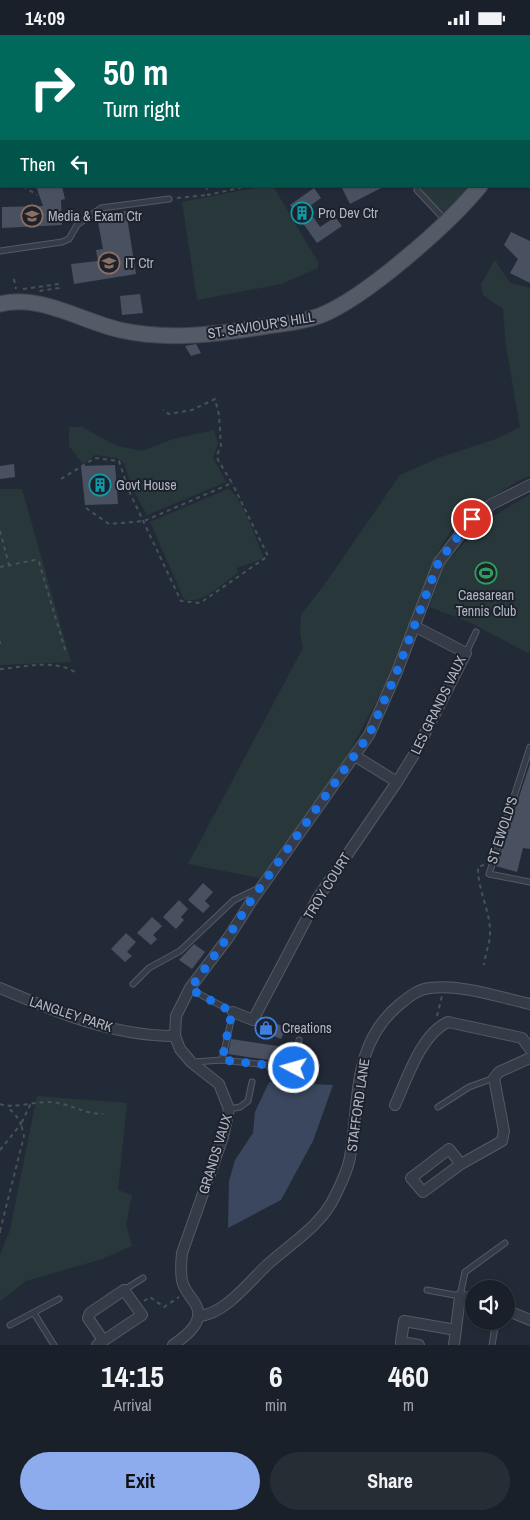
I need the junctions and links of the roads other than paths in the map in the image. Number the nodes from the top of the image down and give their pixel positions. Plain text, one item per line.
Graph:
1 (479, 187) edge
2 (417, 190) dead end
3 (169, 199) road end
4 (446, 221) junction
5 (0, 251) edge
6 (0, 304) edge
7 (530, 485) edge
8 (414, 626) junction
9 (476, 632) dead end
10 (466, 653) junction
11 (530, 747) edge
12 (355, 756) junction
13 (397, 782) junction
14 (530, 882) edge
15 (262, 886) junction
16 (133, 983) dead end
17 (0, 988) edge
18 (190, 989) junction
19 (530, 1004) edge
20 (232, 1012) junction
21 (174, 1036) junction
22 (299, 1039) dead end
23 (530, 1049) edge
24 (530, 1058) edge
25 (222, 1060) junction
26 (191, 1062) junction
27 (494, 1078) junction
28 (252, 1082) dead end
29 (395, 1105) dead end
30 (438, 1107) dead end
31 (230, 1109) junction
32 (461, 1164) junction
33 (505, 1243) dead end
34 (144, 1278) dead end
35 (124, 1290) junction
36 (427, 1290) dead end
37 (460, 1296) junction
38 (465, 1297) edge
39 (59, 1299) dead end
40 (34, 1313) junction
41 (515, 1314) edge
42 (199, 1316) junction
43 (530, 1320) edge
44 (10, 1325) dead end
45 (456, 1330) junction
46 (494, 1330) edge
47 (98, 1343) edge
48 (54, 1345) edge
49 (174, 1345) edge
50 (419, 1345) edge
51 (454, 1345) edge
52 (492, 1345) edge

1 - 4 main road, ST. SAVIOUR'S HILL
2 - 4 lane
3 - 5 lane
4 - 6 main road, ST. SAVIOUR'S HILL
7 - 8 street
8 - 10 street, LES GRANDS VAUX
8 - 12 street
9 - 10 lane
10 - 13 street, LES GRANDS VAUX
11 - 14 lane, ST EWOLD'S
12 - 13 street
12 - 15 street
13 - 20 street, TROY COURT
15 - 16 lane
15 - 18 street
17 - 21 street, LANGLEY PARK
18 - 20 lane
18 - 21 street
19 - 42 street, STAFFORD LANE
20 - 25 lane
21 - 26 street, GRANDS VAUX
22 - 25 lane
23 - 29 street
24 - 27 street
25 - 26 lane
26 - 31 street, GRANDS VAUX
27 - 30 lane
27 - 32 street
28 - 31 lane
31 - 42 street, GRANDS VAUX
32 - 32 street
33 - 37 lane
34 - 35 lane
35 - 47 street
35 - 47 street
36 - 37 lane
37 - 38 street
37 - 45 street
39 - 40 lane
40 - 44 lane
40 - 48 lane
41 - 43 street
42 - 49 street
45 - 50 street
45 - 51 street
46 - 52 lane

